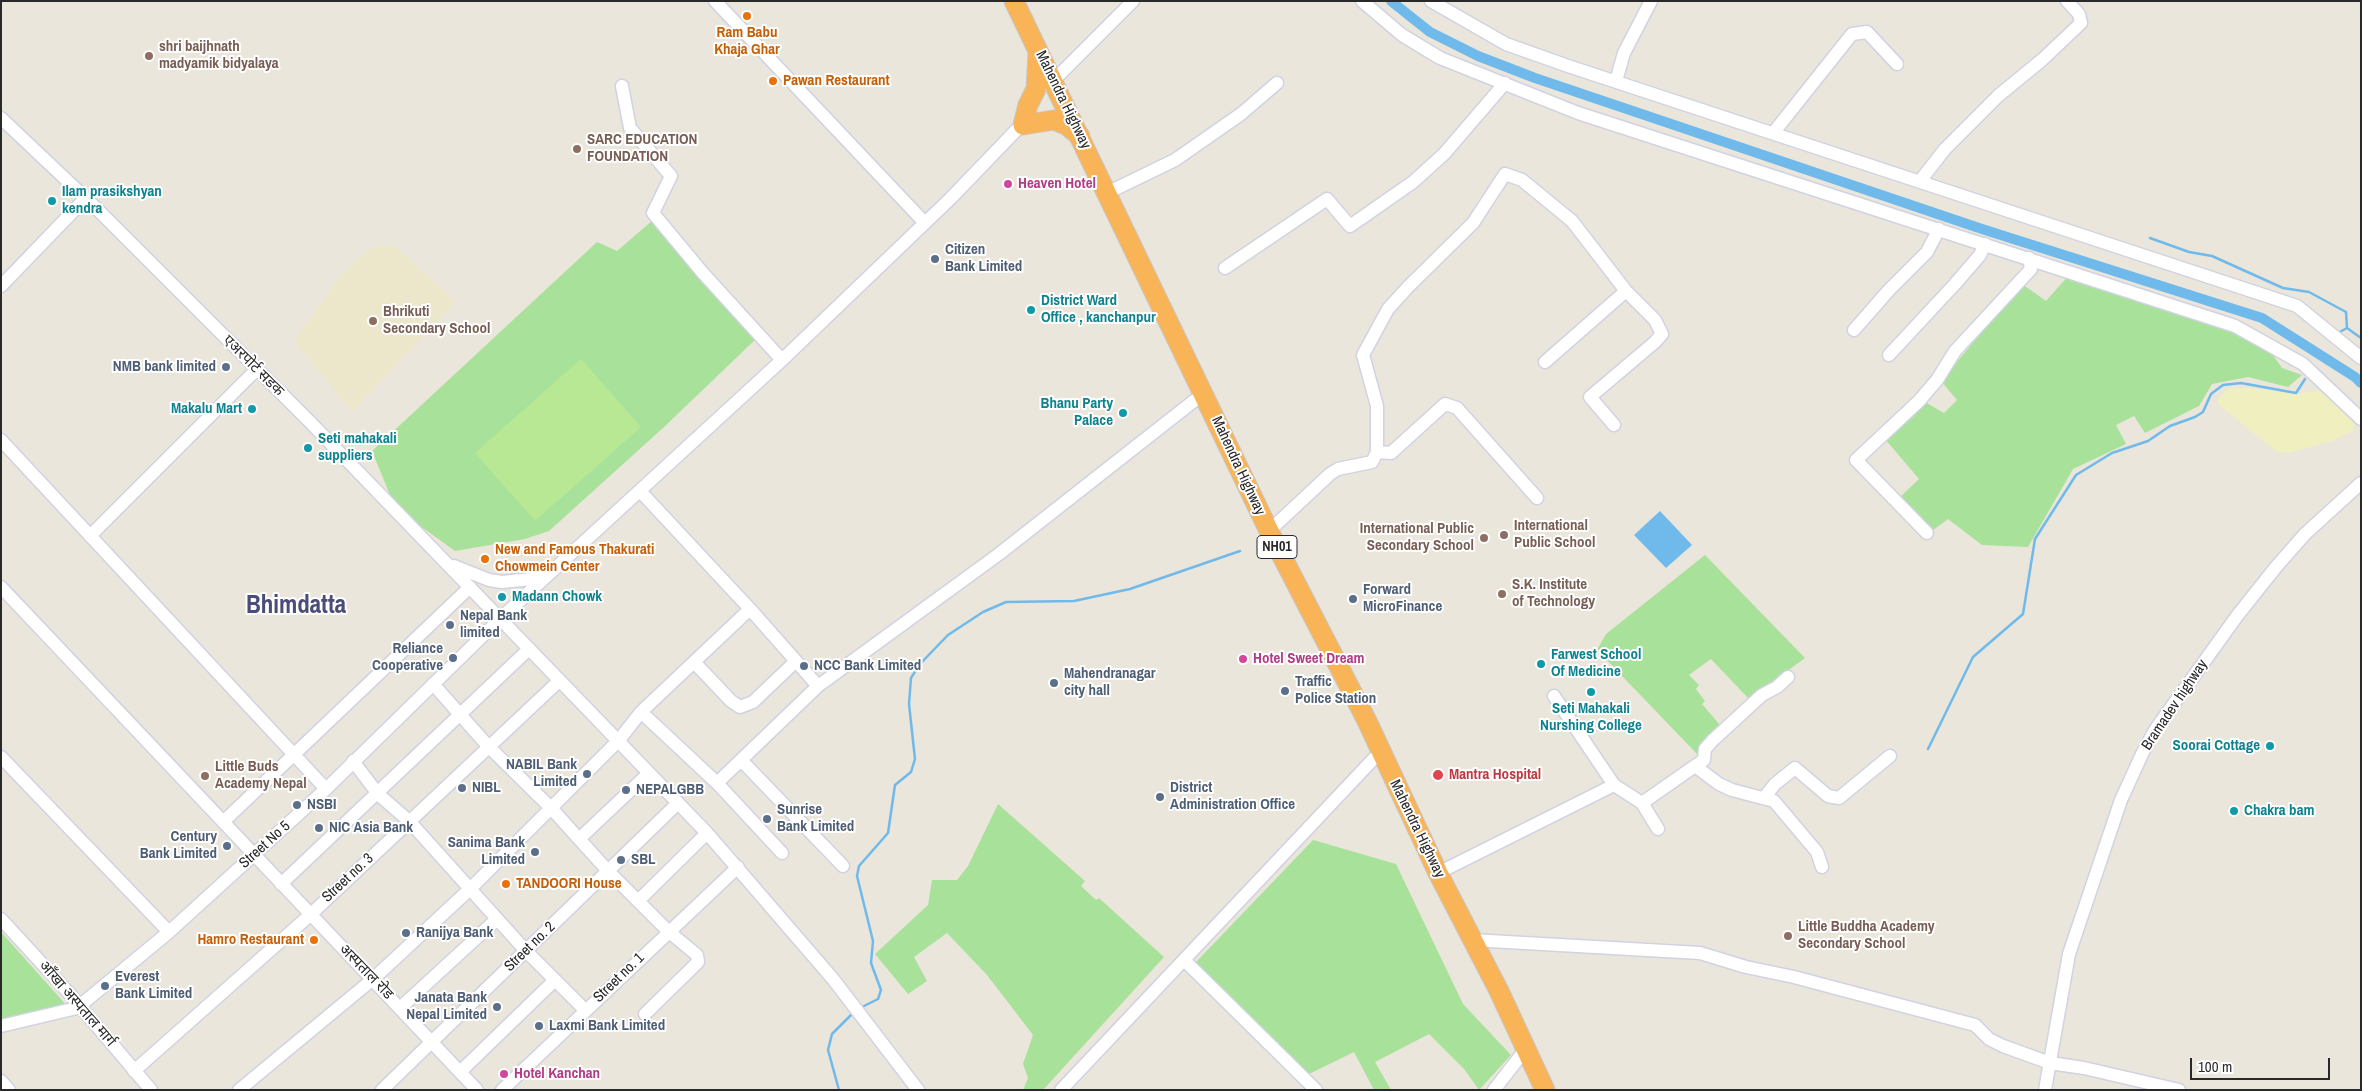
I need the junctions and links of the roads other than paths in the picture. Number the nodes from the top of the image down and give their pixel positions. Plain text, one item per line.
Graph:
1 (715, 1) edge
2 (1014, 1) edge
3 (1133, 1) edge
4 (1362, 1) edge
5 (1431, 1) edge
6 (1651, 1) edge
7 (2067, 1) edge
8 (1038, 48) junction
9 (1897, 64) dead end
10 (1053, 80) junction
11 (1616, 81) junction
12 (1277, 83) dead end
13 (1505, 83) junction
14 (622, 86) dead end
15 (1, 118) edge
16 (1024, 124) junction
17 (1774, 132) junction
18 (1081, 137) junction
19 (1920, 181) junction
20 (1107, 193) junction
21 (85, 199) junction
22 (925, 223) junction
23 (1939, 229) junction
24 (1984, 244) junction
25 (2028, 258) junction
26 (1225, 268) dead end
27 (1, 286) edge
28 (1626, 291) junction
29 (1854, 330) dead end
30 (1889, 355) dead end
31 (2361, 358) edge
32 (782, 360) junction
33 (1545, 362) dead end
34 (256, 370) junction
35 (1204, 393) junction
36 (2361, 419) edge
37 (1614, 425) dead end
38 (1, 440) edge
39 (1377, 452) junction
40 (2361, 483) edge
41 (640, 492) junction
42 (1537, 498) dead end
43 (1268, 531) junction
44 (1927, 533) dead end
45 (90, 536) junction
46 (566, 559) junction
47 (445, 561) junction
48 (1, 587) edge
49 (470, 587) junction
50 (750, 609) junction
51 (501, 618) junction
52 (529, 649) junction
53 (796, 661) junction
54 (694, 662) junction
55 (1788, 677) dead end
56 (559, 681) junction
57 (433, 684) junction
58 (818, 686) junction
59 (1554, 696) dead end
60 (641, 712) junction
61 (460, 714) junction
62 (619, 740) junction
63 (488, 746) junction
64 (1380, 752) junction
65 (294, 754) junction
66 (1890, 756) dead end
67 (1, 757) edge
68 (741, 760) junction
69 (353, 761) junction
70 (1695, 766) junction
71 (649, 773) junction
72 (717, 783) junction
73 (1614, 785) junction
74 (326, 789) junction
75 (378, 794) junction
76 (1764, 798) junction
77 (1642, 803) junction
78 (678, 804) junction
79 (552, 809) junction
80 (409, 821) junction
81 (223, 822) junction
82 (1658, 829) dead end
83 (706, 833) junction
84 (579, 839) junction
85 (782, 853) dead end
86 (254, 855) junction
87 (844, 866) dead end
88 (738, 867) junction
89 (1822, 867) dead end
90 (608, 871) junction
91 (1438, 873) junction
92 (281, 884) junction
93 (470, 890) junction
94 (638, 901) junction
95 (310, 915) junction
96 (1, 919) edge
97 (497, 919) junction
98 (668, 931) junction
99 (169, 932) junction
100 (1472, 940) junction
101 (526, 951) junction
102 (1184, 960) junction
103 (373, 980) junction
104 (555, 980) junction
105 (80, 1006) junction
106 (400, 1008) junction
107 (585, 1010) junction
108 (644, 1014) dead end
109 (1, 1026) edge
110 (432, 1042) junction
111 (1525, 1050) junction
112 (2050, 1063) junction
113 (134, 1071) junction
114 (460, 1072) junction
115 (1, 1082) edge
116 (9, 1090) edge
117 (151, 1090) edge
118 (239, 1090) edge
119 (382, 1090) edge
120 (477, 1090) edge
121 (502, 1090) edge
122 (918, 1090) edge
123 (1062, 1090) edge
124 (1316, 1090) edge
125 (1494, 1090) edge
126 (1545, 1090) edge
127 (2044, 1090) edge
128 (2179, 1090) edge

1 - 22 street
2 - 8 highway, Mahendra Highway / NH01
3 - 10 street
4 - 13 street
5 - 11 street
6 - 11 street
7 - 19 street
8 - 10 highway, Mahendra Highway / NH01
8 - 16 highway
9 - 17 street
10 - 16 street
10 - 18 highway, Mahendra Highway / NH01
11 - 17 street
12 - 20 street
13 - 23 street
13 - 26 street
14 - 32 street
15 - 21 street, एअरपोर्ट सडक
16 - 18 highway
16 - 22 street
17 - 19 street
18 - 20 highway, Mahendra Highway / NH01
19 - 31 street
20 - 35 highway, Mahendra Highway / NH01
21 - 27 street
21 - 34 street, एअरपोर्ट सडक
22 - 32 street
23 - 24 street
23 - 29 street
24 - 25 street
24 - 30 street
25 - 36 street
25 - 44 street
28 - 33 street
28 - 37 street
28 - 39 street
32 - 41 street
34 - 45 street
34 - 47 street, एअरपोर्ट सडक
35 - 43 highway, Mahendra Highway / NH01
35 - 58 street
38 - 45 street
39 - 42 street
39 - 43 street
40 - 112 street, Bramadev highway
41 - 46 street
41 - 50 street
43 - 64 highway, Mahendra Highway / NH01
45 - 65 street
46 - 47 street
46 - 51 street, Street No 5
47 - 49 street, एअरपोर्ट सडक
48 - 81 street, अस्पताल रोड
49 - 51 street, एअरपोर्ट सडक
49 - 65 street
50 - 53 street
50 - 54 street
51 - 52 street, एअरपोर्ट सडक
51 - 57 street, Street No 5
52 - 56 street, एअरपोर्ट सडक
52 - 61 street
53 - 54 street
53 - 58 street
54 - 60 street
55 - 70 street
56 - 62 street, एअरपोर्ट सडक
56 - 63 street, Street no. 3
57 - 61 street
57 - 69 street, Street No 5
58 - 68 street
59 - 73 street
60 - 62 street
60 - 72 street
61 - 63 street
61 - 75 street
62 - 71 street, एअरपोर्ट सडक
62 - 79 street
63 - 79 street
63 - 80 street, Street no. 3
64 - 91 highway, Mahendra Highway / NH01
64 - 102 street
65 - 74 street
65 - 81 street
66 - 76 street
67 - 99 street
68 - 72 street
68 - 87 street
69 - 74 street, Street No 5
69 - 75 street
70 - 76 street
70 - 77 street
71 - 78 street, एअरपोर्ट सडक
71 - 84 street
72 - 85 street
73 - 77 street
73 - 91 street
74 - 86 street, Street No 5
75 - 80 street
75 - 92 street
76 - 89 street
77 - 82 street
78 - 83 street, एअरपोर्ट सडक
78 - 90 street, Street no. 2
79 - 84 street
79 - 93 street
80 - 93 street
80 - 95 street, Street no. 3
81 - 86 street, अस्पताल रोड
83 - 88 street, एअरपोर्ट सडक
83 - 94 street
84 - 90 street
86 - 92 street, अस्पताल रोड
86 - 99 street, Street No 5
88 - 98 street, Street no. 1
88 - 122 street, एअरपोर्ट सडक
90 - 94 street
90 - 101 street, Street no. 2
91 - 100 highway, Mahendra Highway / NH01
92 - 95 street, अस्पताल रोड
93 - 97 street
93 - 103 street
94 - 98 street
95 - 103 street, अस्पताल रोड
95 - 113 street, Street no. 3
96 - 105 street, आँखा अस्पताल मार्ग
97 - 101 street
97 - 106 street
98 - 107 street, Street no. 1
98 - 108 street
99 - 105 street, Street No 5
100 - 111 highway, Mahendra Highway / NH01
100 - 112 street
101 - 104 street
101 - 110 street, Street no. 2
102 - 123 street
102 - 124 street
103 - 106 street, अस्पताल रोड
103 - 118 street
104 - 107 street
104 - 114 street
105 - 109 street, Street No 5
105 - 113 street, आँखा अस्पताल मार्ग
106 - 110 street, अस्पताल रोड
107 - 121 street, Street no. 1
110 - 114 street, अस्पताल रोड
110 - 119 street, Street no. 2
111 - 125 street
111 - 126 highway, Mahendra Highway / NH01
112 - 127 street, Bramadev highway
112 - 128 street
113 - 117 street, आँखा अस्पताल मार्ग
114 - 120 street, अस्पताल रोड
115 - 116 street

